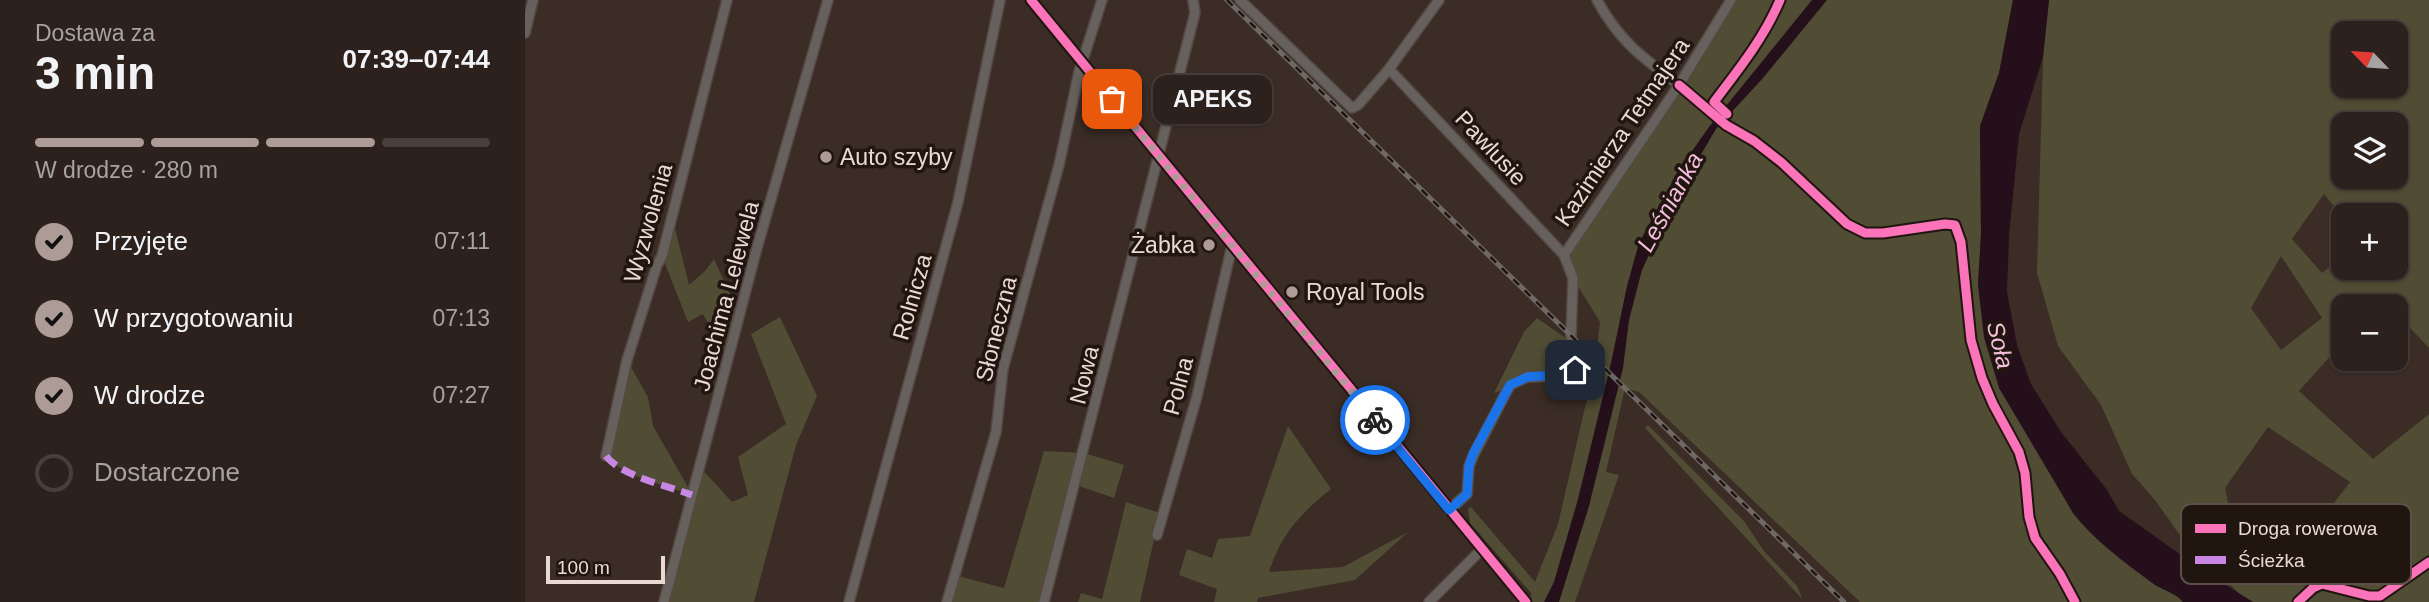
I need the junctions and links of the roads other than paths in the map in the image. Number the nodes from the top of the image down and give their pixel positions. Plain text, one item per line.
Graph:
1 (533, 0) edge
2 (727, 0) edge
3 (828, 0) edge
4 (1000, 0) edge
5 (1031, 0) edge
6 (1102, 0) edge
7 (1193, 0) edge
8 (1240, 0) edge
9 (1439, 0) edge
10 (1597, 0) edge
11 (1731, 0) edge
12 (525, 33) edge
13 (1083, 64) junction
14 (1389, 69) junction
15 (1679, 85) junction
16 (1158, 156) junction
17 (1232, 246) junction
18 (1564, 255) junction
19 (606, 456) dead end
20 (1449, 510) junction
21 (1157, 535) dead end
22 (1482, 550) junction
23 (2313, 588) dead end
24 (1525, 601) edge
25 (664, 602) edge
26 (849, 602) edge
27 (947, 602) edge
28 (1044, 602) edge
29 (1429, 602) edge
30 (2298, 602) edge

1 - 12 street
2 - 19 street, Wyzwolenia
3 - 25 street, Joachima Lelewela
4 - 26 street, Rolnicza
5 - 13 street
6 - 13 street, Słoneczna
7 - 16 street, Nowa
8 - 14 street
9 - 14 street
10 - 15 street
11 - 15 street, Kazimierza Tetmajera
13 - 16 street
13 - 27 street, Słoneczna
14 - 18 street, Pawlusie
15 - 18 street, Kazimierza Tetmajera
16 - 17 street
16 - 28 street, Nowa
17 - 20 street
17 - 21 street, Polna
18 - 20 street, Kazimierza Tetmajera
20 - 22 street
22 - 24 street
22 - 29 street
23 - 30 street

